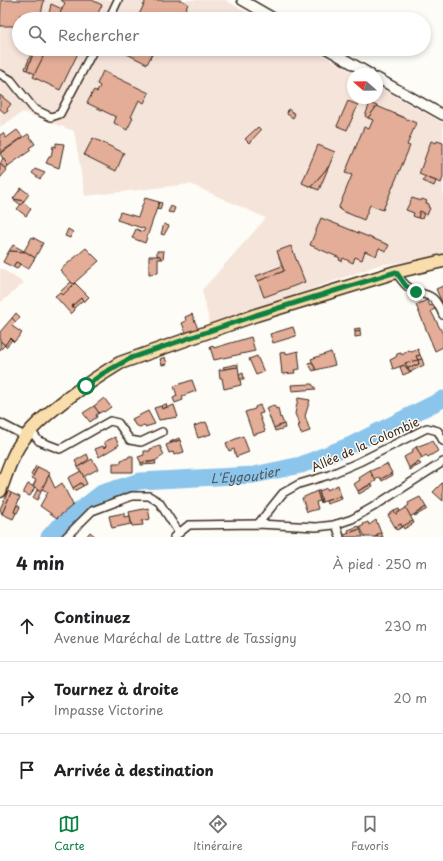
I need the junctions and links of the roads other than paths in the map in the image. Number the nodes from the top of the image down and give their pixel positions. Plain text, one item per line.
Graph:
1 (118, 0) edge
2 (242, 0) edge
3 (112, 12) edge
4 (263, 12) edge
5 (90, 56) edge
6 (339, 56) edge
7 (360, 68) edge
8 (0, 74) edge
9 (383, 81) edge
10 (443, 115) edge
11 (443, 262) edge
12 (396, 272) junction
13 (443, 315) edge
14 (0, 423) edge
15 (162, 432) dead end
16 (28, 433) junction
17 (443, 441) edge
18 (443, 462) edge
19 (0, 491) edge
20 (258, 524) junction
21 (336, 524) junction
22 (177, 535) edge
23 (66, 537) edge
24 (340, 537) edge

1 - 3 street
2 - 4 street
5 - 8 street
6 - 7 street
9 - 10 street
11 - 12 main road
12 - 13 street
12 - 16 main road
14 - 16 street
15 - 16 street
16 - 19 main road
17 - 20 street, Allée de la Colombie
18 - 21 street
20 - 21 street
20 - 22 street
21 - 24 street
22 - 23 street

